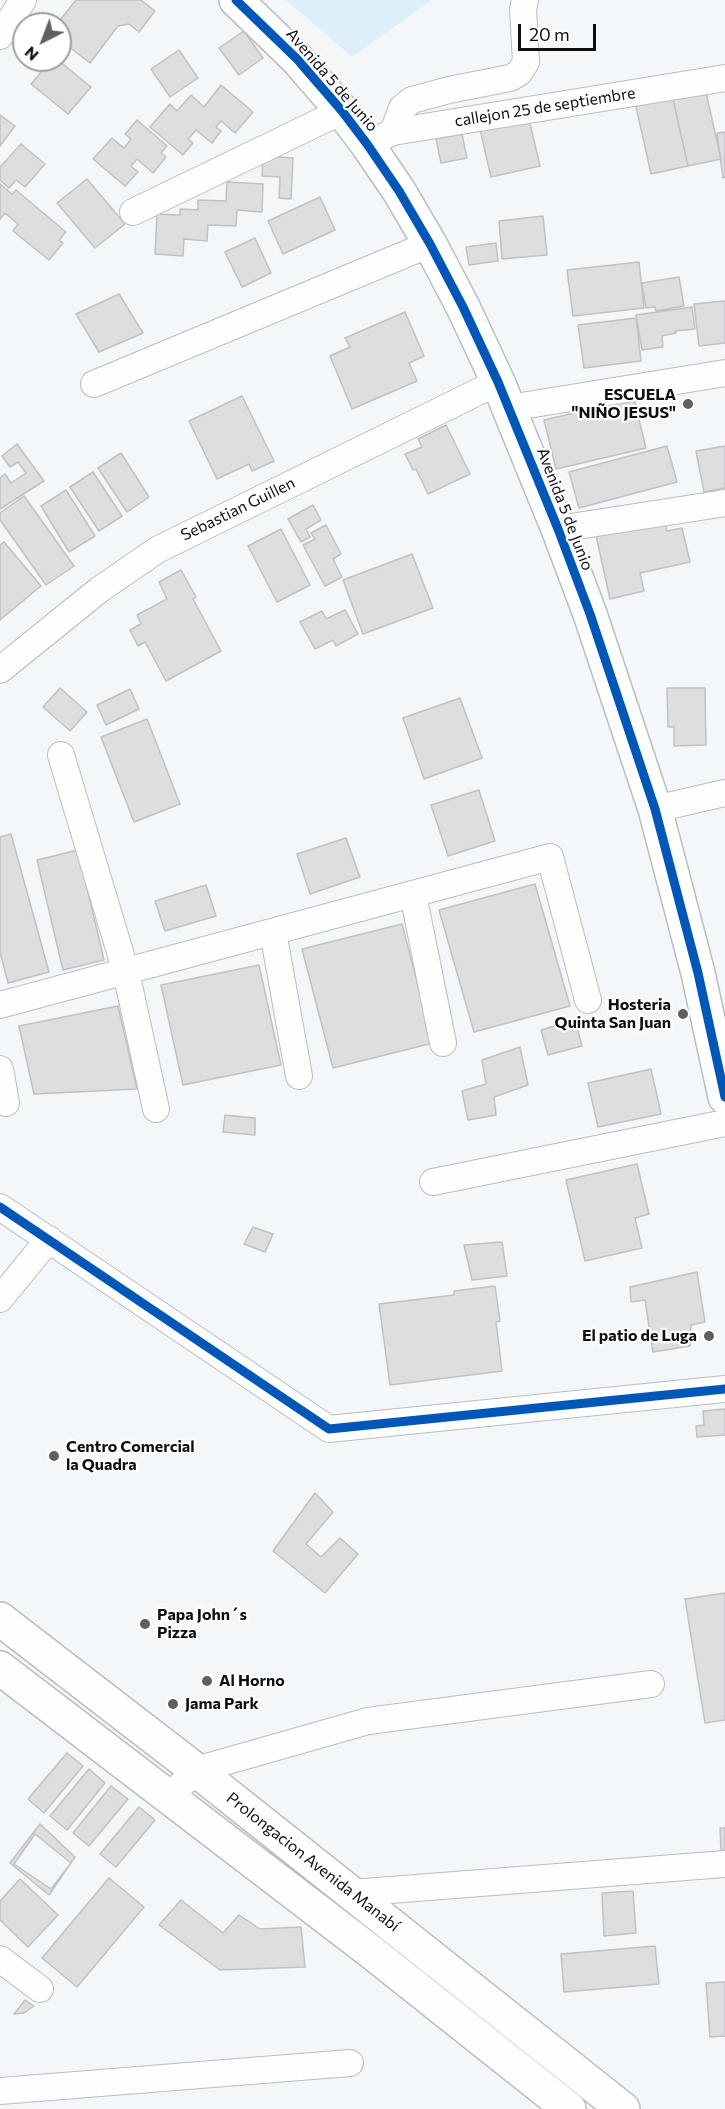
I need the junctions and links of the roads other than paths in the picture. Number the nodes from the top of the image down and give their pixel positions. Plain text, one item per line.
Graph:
1 (23, 0) edge
2 (236, 0) edge
3 (525, 0) edge
4 (0, 36) edge
5 (725, 78) edge
6 (342, 111) junction
7 (380, 138) junction
8 (133, 212) dead end
9 (430, 244) junction
10 (725, 374) edge
11 (94, 384) dead end
12 (504, 395) junction
13 (725, 503) edge
14 (558, 529) junction
15 (0, 670) edge
16 (61, 755) dead end
17 (725, 793) edge
18 (655, 810) junction
19 (413, 894) junction
20 (273, 932) junction
21 (126, 972) junction
22 (588, 1000) dead end
23 (0, 1005) edge
24 (443, 1042) dead end
25 (722, 1064) edge
26 (0, 1069) edge
27 (299, 1076) dead end
28 (725, 1097) edge
29 (6, 1103) dead end
30 (156, 1109) dead end
31 (725, 1123) edge
32 (433, 1182) dead end
33 (0, 1207) edge
34 (49, 1239) junction
35 (0, 1299) edge
36 (725, 1389) edge
37 (0, 1619) edge
38 (0, 1668) edge
39 (651, 1684) dead end
40 (196, 1770) junction
41 (169, 1797) junction
42 (725, 1864) edge
43 (351, 1893) junction
44 (0, 1959) edge
45 (40, 1989) dead end
46 (350, 2063) dead end
47 (588, 2082) junction
48 (0, 2091) edge
49 (616, 2107) edge
50 (567, 2108) edge

1 - 4 street
2 - 6 main road, Avenida 5 de Junio
3 - 7 street
5 - 7 street, callejon 25 de septiembre
6 - 7 main road, Avenida 5 de Junio
6 - 8 street
7 - 9 main road, Avenida 5 de Junio
9 - 11 street
9 - 12 main road, Avenida 5 de Junio
10 - 12 street, Sebastian Guillen
12 - 14 main road, Avenida 5 de Junio
12 - 15 street, Sebastian Guillen
13 - 14 street
14 - 18 main road, Avenida 5 de Junio
16 - 21 street
17 - 18 street
18 - 25 main road, Avenida 5 de Junio
19 - 20 street
19 - 22 street
19 - 24 street
20 - 21 street
20 - 27 street
21 - 23 street
21 - 30 street
25 - 28 main road, Avenida 5 de Junio
26 - 29 street
31 - 32 street
33 - 34 street
34 - 35 street
34 - 36 street
37 - 40 main road, Prolongacion Avenida Manabí
38 - 41 main road
39 - 40 street
40 - 41 street
40 - 43 main road, Prolongacion Avenida Manabí
41 - 50 main road
42 - 43 street
43 - 47 main road, Prolongacion Avenida Manabí
44 - 45 street
46 - 48 street
47 - 49 main road, Prolongacion Avenida Manabí
47 - 50 street

